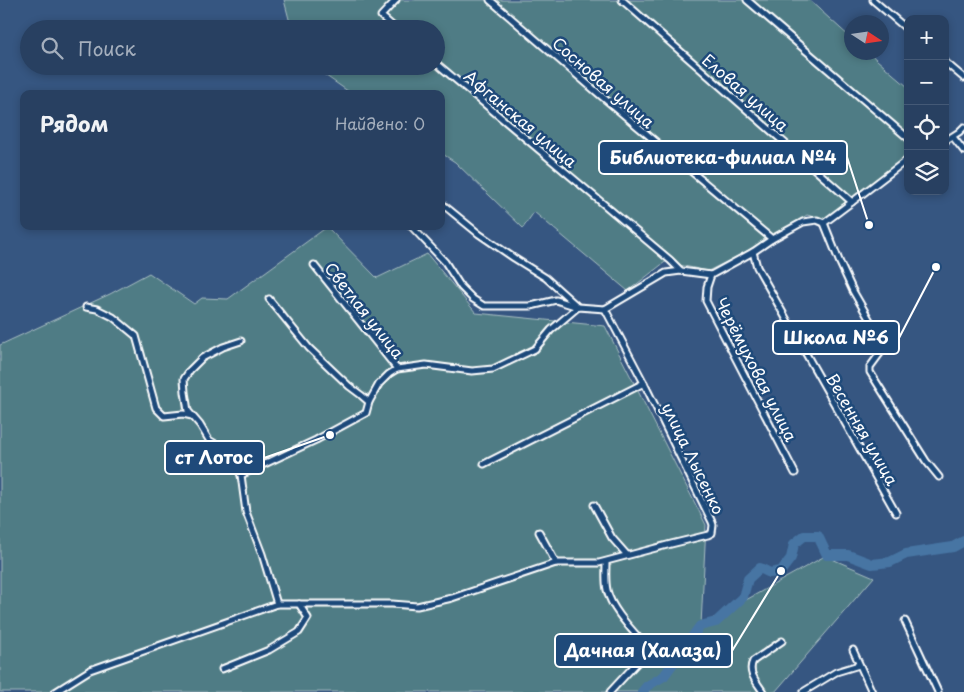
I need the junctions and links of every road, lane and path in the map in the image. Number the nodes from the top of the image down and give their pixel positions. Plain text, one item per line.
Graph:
1 (396, 0) edge
2 (490, 0) edge
3 (622, 0) edge
4 (747, 0) edge
5 (873, 0) edge
6 (386, 20) edge
7 (904, 27) edge
8 (949, 65) edge
9 (445, 71) edge
10 (964, 78) edge
11 (964, 127) edge
12 (904, 135) edge
13 (953, 136) junction
14 (949, 138) edge
15 (964, 151) edge
16 (904, 161) edge
17 (852, 202) junction
18 (445, 206) edge
19 (824, 222) junction
20 (415, 230) edge
21 (772, 239) junction
22 (753, 252) junction
23 (314, 265) dead end
24 (681, 271) junction
25 (711, 274) junction
26 (269, 299) dead end
27 (86, 307) dead end
28 (578, 307) junction
29 (605, 309) junction
30 (241, 341) dead end
31 (397, 370) junction
32 (644, 383) junction
33 (369, 402) junction
34 (192, 416) junction
35 (484, 464) dead end
36 (795, 473) dead end
37 (241, 475) junction
38 (939, 477) dead end
39 (594, 505) dead end
40 (896, 513) dead end
41 (538, 532) dead end
42 (627, 555) junction
43 (606, 562) junction
44 (556, 563) junction
45 (277, 604) junction
46 (299, 604) junction
47 (905, 622) dead end
48 (782, 641) dead end
49 (853, 650) dead end
50 (859, 665) junction
51 (222, 669) dead end
52 (55, 692) edge
53 (610, 692) edge
54 (763, 692) edge
55 (803, 692) edge
56 (872, 692) edge
57 (938, 692) edge

1 - 6 street
2 - 21 street, Сосновая улица
3 - 17 street, Еловая улица
4 - 12 street
5 - 7 street
8 - 10 street
9 - 24 street, Афганская улица
11 - 13 street
13 - 14 street
13 - 15 street
16 - 17 street
17 - 19 street
18 - 28 street
19 - 21 street
19 - 38 street
20 - 28 street
21 - 22 street
22 - 25 street
22 - 40 street, Весенняя улица
23 - 31 street, Светлая улица
24 - 25 street
24 - 29 street
25 - 36 street, Черёмуховая улица
26 - 33 street
27 - 34 street
28 - 29 street
28 - 31 street
29 - 32 street, улица Лысенко
30 - 34 street
31 - 33 street
32 - 35 street
32 - 42 street, улица Лысенко
33 - 37 street
34 - 37 street
37 - 45 street
39 - 42 street
41 - 44 street
42 - 43 street, улица Лысенко
43 - 44 street, улица Лысенко
43 - 53 street
44 - 46 street, улица Лысенко
45 - 46 street, улица Лысенко
45 - 52 street, улица Лысенко
46 - 51 street
47 - 57 street
48 - 54 street
49 - 50 street
50 - 55 street
50 - 56 street

